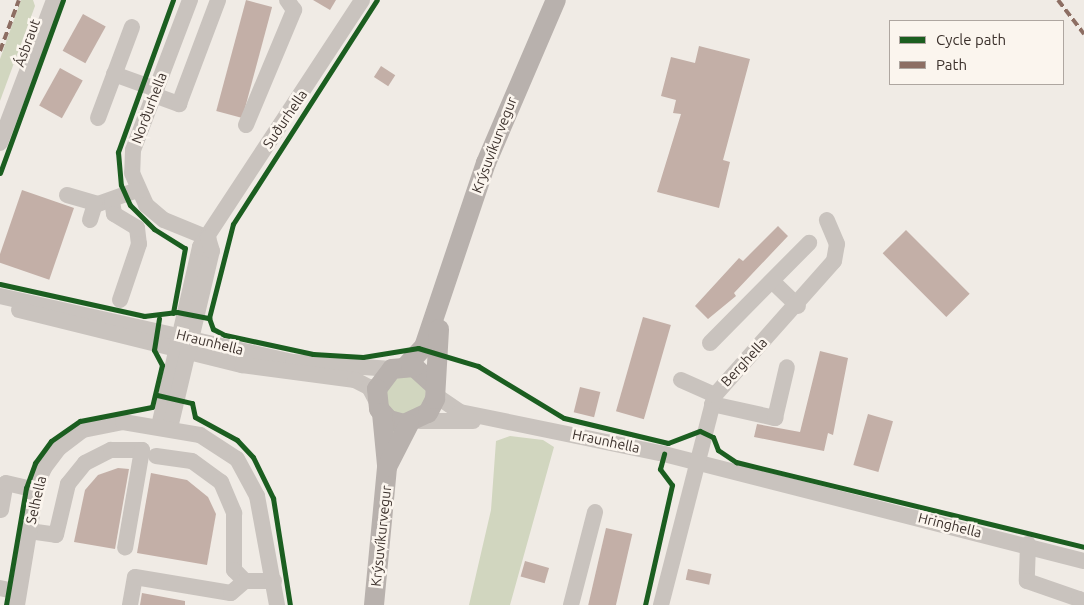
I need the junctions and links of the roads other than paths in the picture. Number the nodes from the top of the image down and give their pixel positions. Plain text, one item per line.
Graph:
1 (42, 0) edge
2 (54, 0) edge
3 (190, 0) edge
4 (218, 0) edge
5 (287, 0) edge
6 (362, 0) edge
7 (556, 0) edge
8 (132, 27) dead end
9 (114, 74) junction
10 (155, 92) junction
11 (0, 114) edge
12 (98, 118) dead end
13 (246, 125) dead end
14 (0, 143) edge
15 (138, 190) junction
16 (67, 195) dead end
17 (104, 203) junction
18 (90, 220) dead end
19 (827, 220) dead end
20 (208, 238) junction
21 (809, 243) dead end
22 (772, 281) junction
23 (442, 294) junction
24 (0, 296) edge
25 (798, 306) junction
26 (0, 307) edge
27 (135, 324) junction
28 (710, 343) dead end
29 (184, 344) junction
30 (399, 367) junction
31 (787, 368) dead end
32 (681, 380) dead end
33 (433, 389) junction
34 (714, 400) junction
35 (379, 406) junction
36 (415, 422) junction
37 (514, 422) junction
38 (107, 423) junction
39 (165, 427) junction
40 (205, 437) junction
41 (111, 450) junction
42 (156, 456) dead end
43 (192, 461) junction
44 (697, 462) junction
45 (388, 467) junction
46 (36, 490) junction
47 (1, 510) edge
48 (595, 512) dead end
49 (29, 531) junction
50 (1028, 544) junction
51 (126, 548) dead end
52 (573, 556) dead end
53 (1084, 561) edge
54 (245, 581) junction
55 (274, 581) junction
56 (0, 588) edge
57 (18, 598) edge
58 (130, 605) edge
59 (277, 605) edge
60 (374, 605) edge
61 (560, 605) edge
62 (571, 605) edge
63 (661, 605) edge
64 (1083, 605) edge

1 - 11 street, Ásbraut
2 - 14 street, Ásbraut
3 - 10 street, Norðurhella
4 - 10 street
5 - 13 street
6 - 20 street, Suðurhella
7 - 23 main road, Krýsuvíkurvegur
8 - 9 street
9 - 10 street
9 - 12 street
10 - 15 street, Norðurhella
15 - 17 street
15 - 20 street, Norðurhella
16 - 17 street
17 - 18 street
17 - 27 street
19 - 25 street, Berghella
20 - 29 street, Suðurhella
21 - 22 street
22 - 25 street
22 - 28 street
23 - 30 main road, Krýsuvíkurvegur
23 - 33 main road, Krýsuvíkurvegur
24 - 27 street, Hraunhella
25 - 34 street, Berghella
26 - 29 street, Hraunhella
27 - 29 street, Hraunhella
29 - 30 street, Hraunhella
29 - 35 street, Hraunhella
29 - 39 street
30 - 33 main road
30 - 35 main road
31 - 34 street
32 - 34 street
33 - 36 main road
33 - 37 street, Hraunhella
34 - 44 street, Berghella
35 - 36 main road
35 - 45 main road, Krýsuvíkurvegur
36 - 37 street, Hraunhella
36 - 45 main road, Krýsuvíkurvegur
37 - 44 street, Hraunhella
38 - 39 street, Selhella
38 - 41 street
38 - 46 street, Selhella
39 - 40 street, Selhella
40 - 43 street
40 - 55 street, Selhella
41 - 49 street
41 - 51 street
42 - 43 street
43 - 54 street
44 - 50 street, Hringhella
44 - 63 street
45 - 60 main road, Krýsuvíkurvegur
46 - 47 street
46 - 49 street, Selhella
48 - 62 street
49 - 57 street, Selhella
50 - 53 street, Hringhella
50 - 64 street
52 - 61 street
54 - 55 street
54 - 58 street
55 - 59 street, Selhella
56 - 57 street

